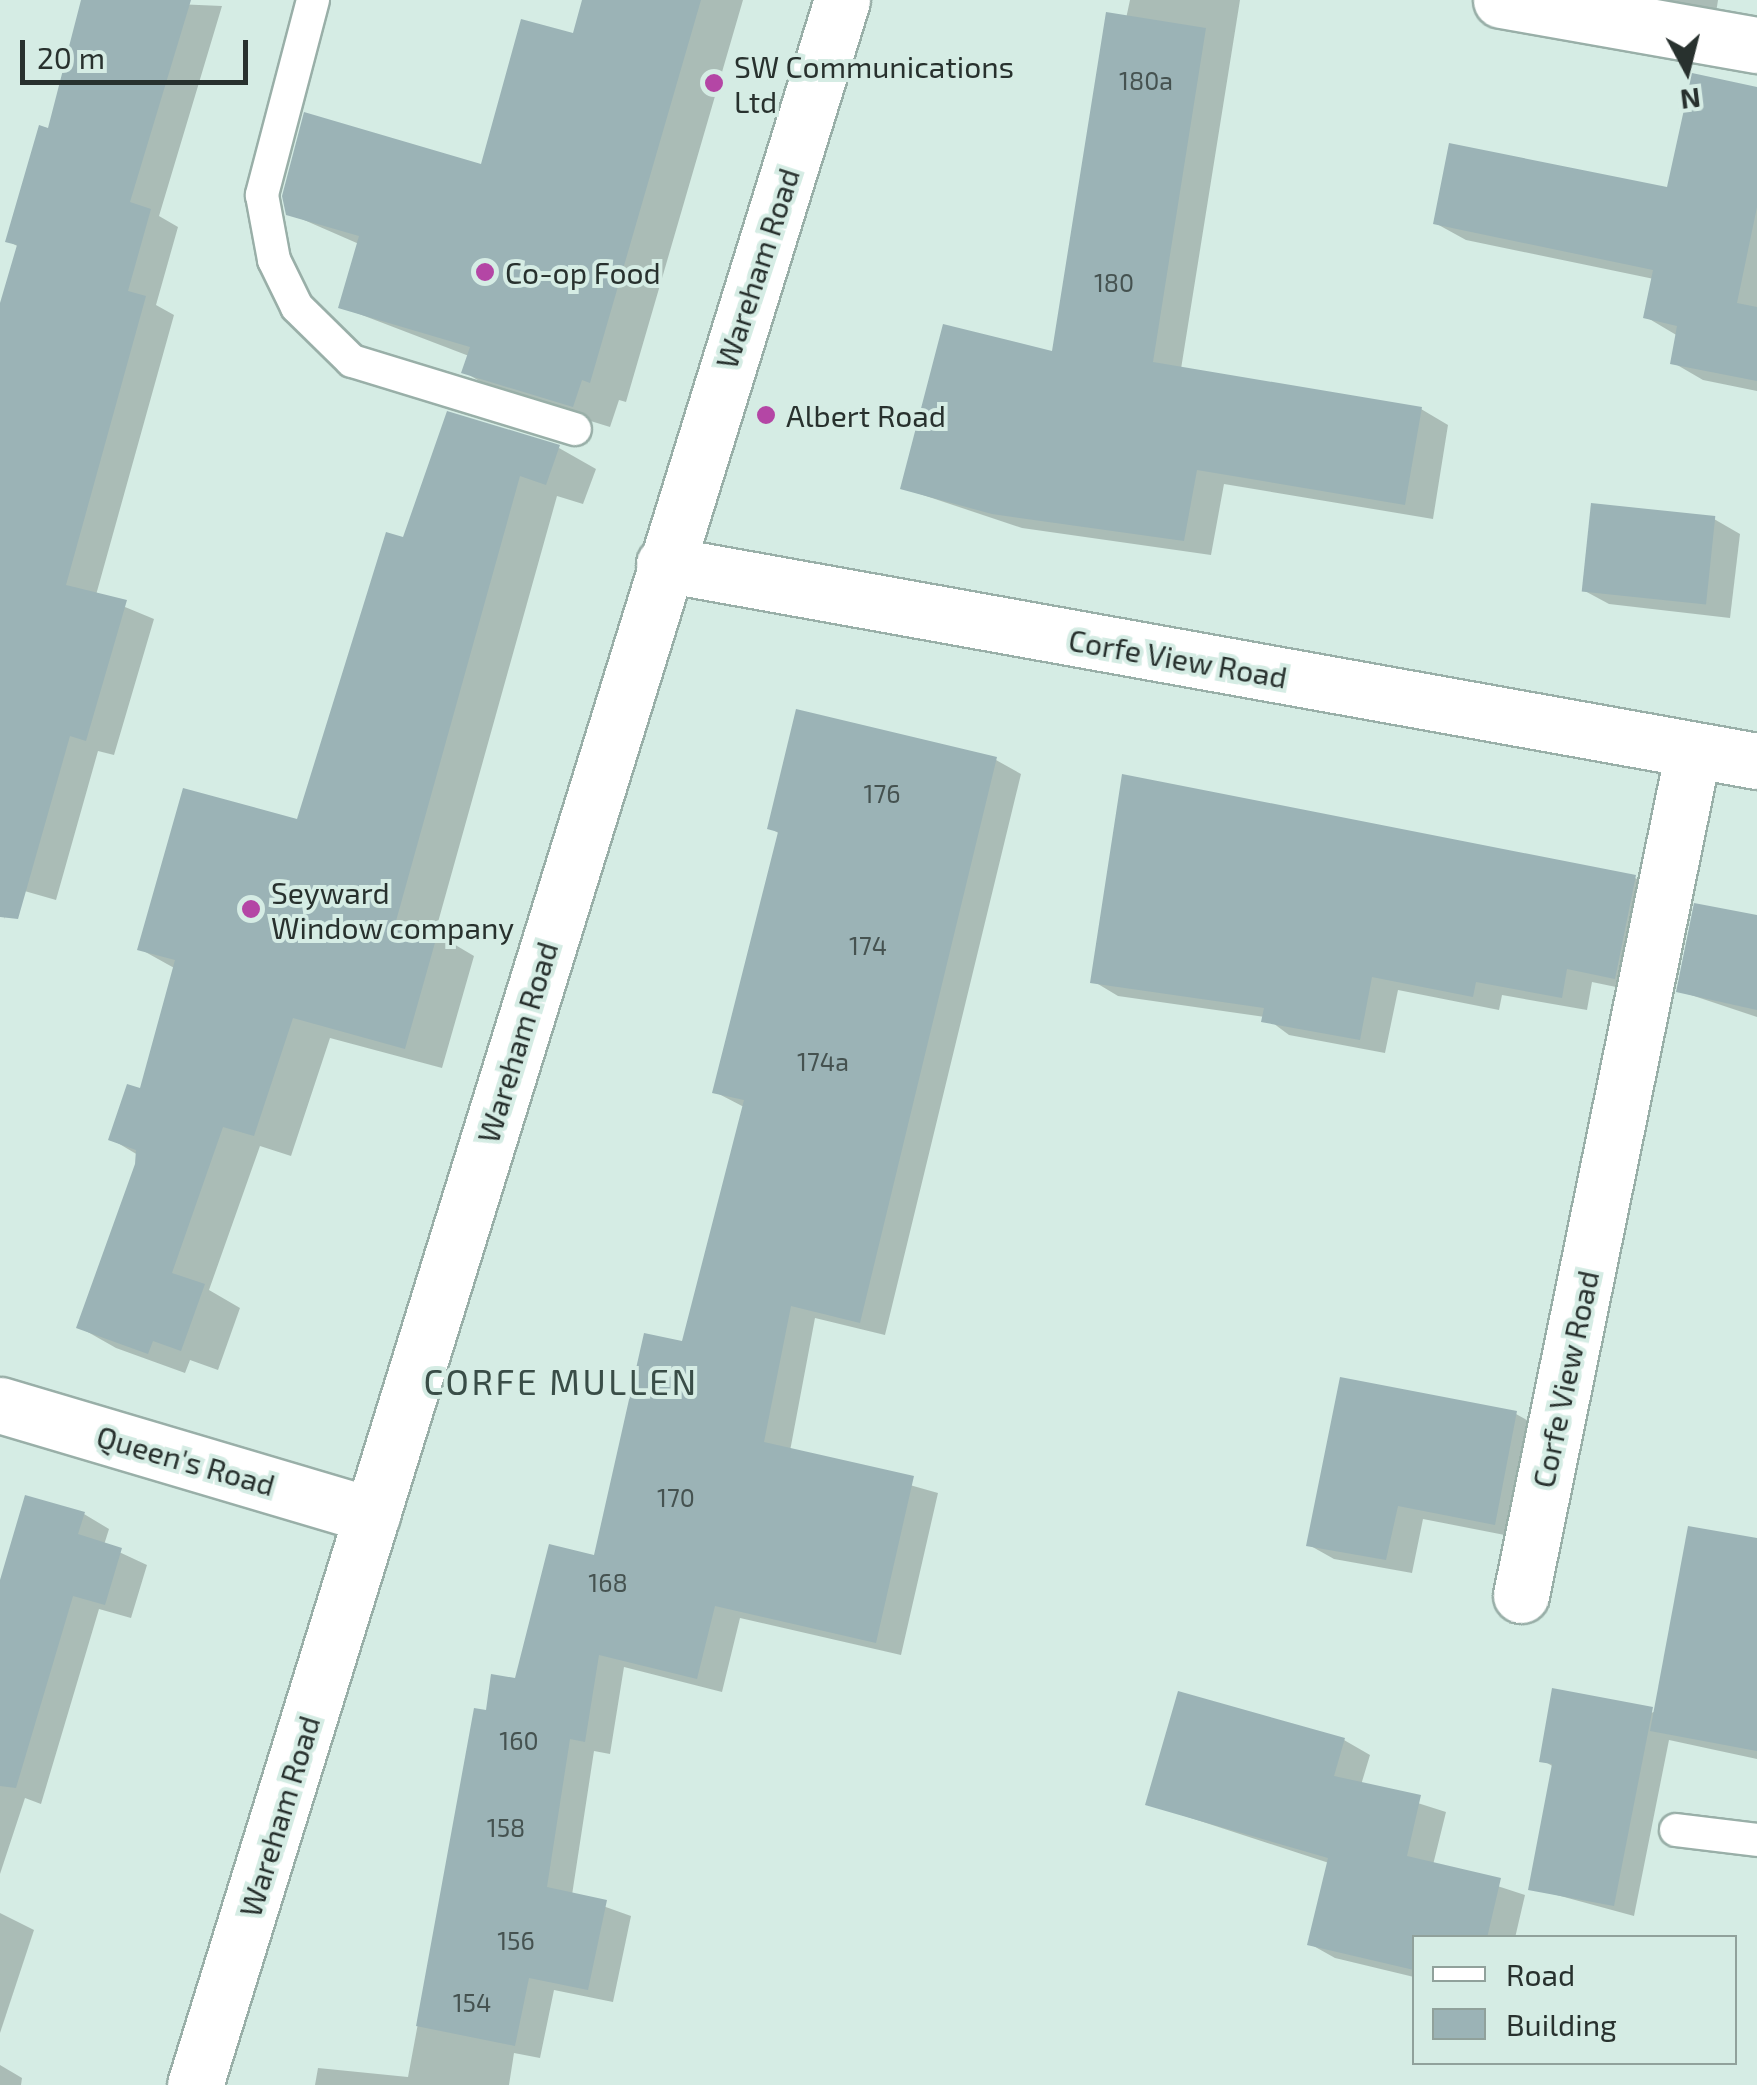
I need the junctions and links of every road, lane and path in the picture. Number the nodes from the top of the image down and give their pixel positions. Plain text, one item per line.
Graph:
1 (313, 0) edge
2 (842, 0) edge
3 (1500, 0) edge
4 (1757, 45) edge
5 (575, 429) dead end
6 (664, 564) junction
7 (1693, 751) junction
8 (1757, 761) edge
9 (0, 1405) edge
10 (372, 1514) junction
11 (1520, 1595) dead end
12 (1676, 1830) dead end
13 (1757, 1840) edge
14 (195, 2085) edge

1 - 5 lane
2 - 6 street, Wareham Road
3 - 4 street
6 - 7 street, Corfe View Road
6 - 10 street, Wareham Road
7 - 8 street, Corfe View Road
7 - 11 street, Corfe View Road
9 - 10 street, Queen's Road
10 - 14 street, Wareham Road
12 - 13 lane

